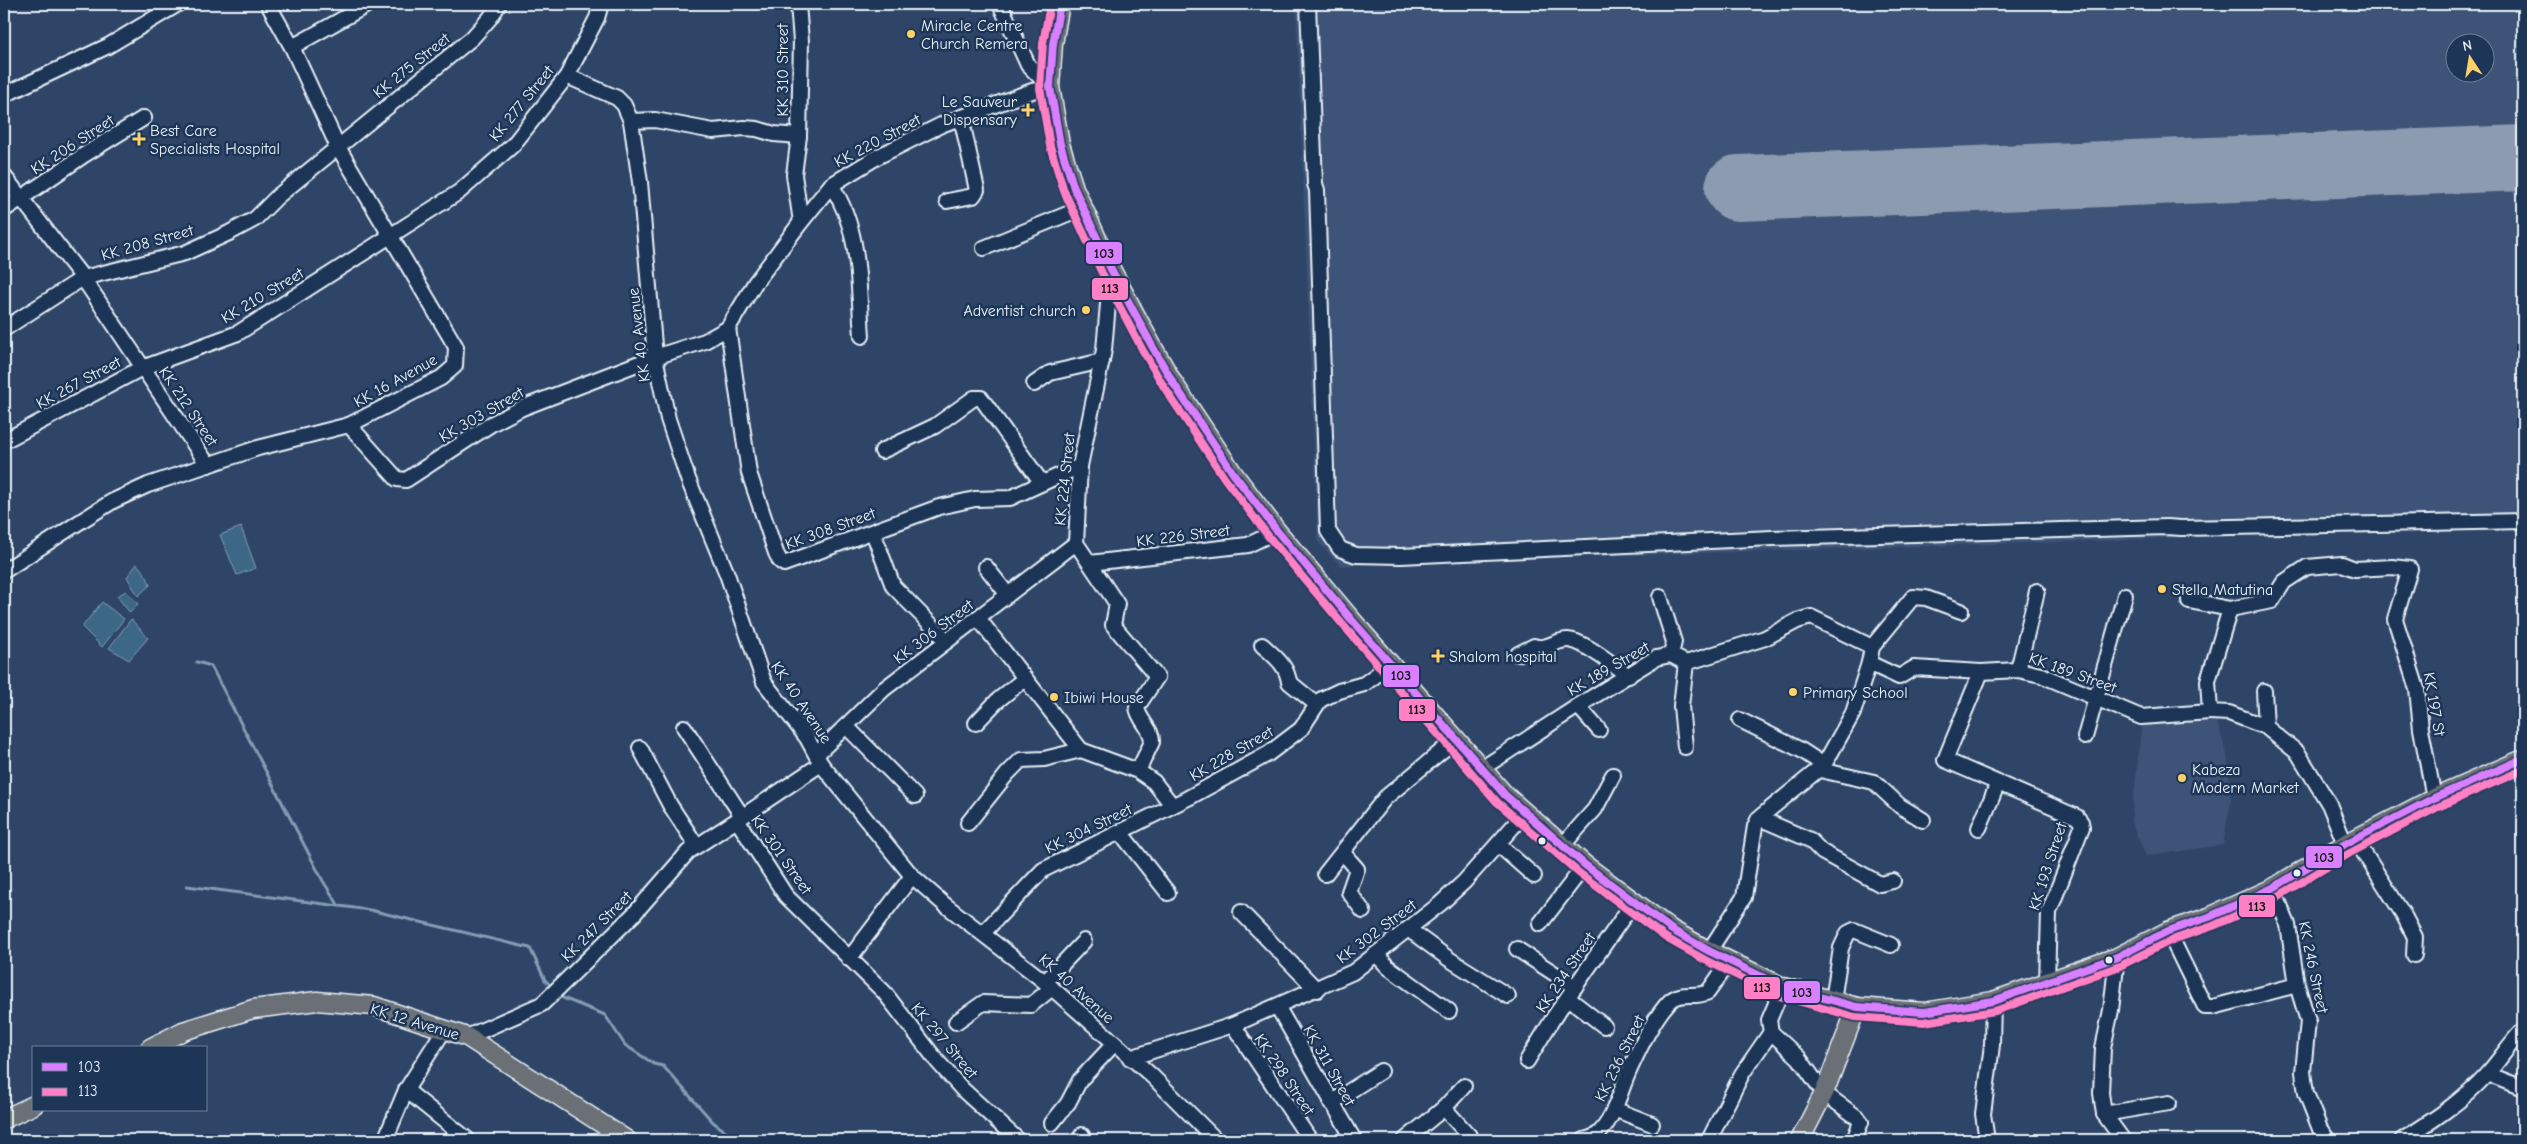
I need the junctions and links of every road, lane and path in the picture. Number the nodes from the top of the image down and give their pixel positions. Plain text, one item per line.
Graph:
1 (178, 4) edge
2 (268, 4) edge
3 (369, 4) edge
4 (499, 4) edge
5 (601, 4) edge
6 (798, 4) edge
7 (1000, 4) edge
8 (1060, 4) edge
9 (1308, 4) edge
10 (292, 47) junction
11 (567, 76) junction
12 (1050, 87) junction
13 (4, 95) edge
14 (961, 117) junction
15 (144, 118) dead end
16 (631, 121) junction
17 (799, 136) junction
18 (338, 147) junction
19 (4, 176) edge
20 (831, 185) junction
21 (19, 198) junction
22 (947, 201) dead end
23 (1082, 208) junction
24 (4, 210) edge
25 (801, 222) junction
26 (390, 234) junction
27 (984, 248) dead end
28 (1111, 269) junction
29 (83, 278) junction
30 (728, 328) junction
31 (4, 329) edge
32 (862, 336) dead end
33 (655, 357) junction
34 (1102, 361) junction
35 (142, 368) junction
36 (1034, 384) dead end
37 (348, 425) junction
38 (4, 441) edge
39 (882, 451) dead end
40 (208, 465) junction
41 (1080, 466) junction
42 (1042, 483) junction
43 (2523, 521) edge
44 (1277, 531) junction
45 (873, 532) junction
46 (1076, 543) junction
47 (1090, 563) junction
48 (986, 567) dead end
49 (4, 571) edge
50 (2037, 591) dead end
51 (1008, 595) junction
52 (2125, 595) dead end
53 (1660, 596) dead end
54 (2189, 601) dead end
55 (2230, 609) junction
56 (1961, 611) dead end
57 (978, 618) junction
58 (947, 641) junction
59 (1262, 645) dead end
60 (1872, 647) junction
61 (1518, 654) dead end
62 (1671, 655) junction
63 (1686, 663) junction
64 (1869, 663) junction
65 (1390, 665) junction
66 (2018, 670) junction
67 (1981, 672) junction
68 (1629, 676) junction
69 (1024, 679) junction
70 (2264, 692) dead end
71 (2097, 699) junction
72 (1316, 704) junction
73 (1578, 706) junction
74 (2210, 712) junction
75 (1740, 720) dead end
76 (976, 722) dead end
77 (846, 726) junction
78 (684, 727) dead end
79 (2266, 727) junction
80 (1599, 730) dead end
81 (2085, 737) dead end
82 (1455, 740) junction
83 (1685, 746) dead end
84 (640, 748) dead end
85 (1081, 750) junction
86 (819, 759) junction
87 (2523, 759) edge
88 (1822, 767) junction
89 (1481, 769) junction
90 (1138, 771) junction
91 (1613, 775) dead end
92 (1998, 783) junction
93 (915, 796) dead end
94 (2434, 798) junction
95 (1172, 805) junction
96 (1525, 813) junction
97 (739, 818) junction
98 (1759, 818) junction
99 (1923, 820) dead end
100 (968, 823) dead end
101 (1979, 828) dead end
102 (1120, 832) junction
103 (2350, 842) junction
104 (696, 845) junction
105 (1499, 845) junction
106 (1562, 846) junction
107 (1343, 853) junction
108 (1585, 865) junction
109 (1325, 874) dead end
110 (912, 876) junction
111 (1534, 876) dead end
112 (1893, 881) dead end
113 (2273, 888) junction
114 (1168, 893) dead end
115 (1633, 902) junction
116 (1363, 910) dead end
117 (1241, 912) dead end
118 (1540, 924) dead end
119 (1408, 929) junction
120 (2168, 931) junction
121 (984, 932) junction
122 (1084, 941) dead end
123 (1892, 945) dead end
124 (1517, 949) dead end
125 (1709, 951) junction
126 (1376, 954) junction
127 (2414, 955) dead end
128 (2117, 957) junction
129 (849, 959) junction
130 (1730, 961) junction
131 (2047, 983) junction
132 (1048, 985) junction
133 (2297, 985) junction
134 (1783, 987) junction
135 (1317, 990) junction
136 (1571, 993) junction
137 (1508, 996) dead end
138 (1833, 1001) junction
139 (1993, 1001) junction
140 (1277, 1006) junction
141 (1857, 1007) junction
142 (1449, 1011) dead end
143 (956, 1022) dead end
144 (1233, 1025) junction
145 (1604, 1026) dead end
146 (444, 1030) junction
147 (2523, 1030) edge
148 (1771, 1032) junction
149 (467, 1037) junction
150 (1114, 1044) junction
151 (154, 1046) edge
152 (1130, 1058) junction
153 (1527, 1061) dead end
154 (1381, 1071) dead end
155 (2487, 1074) junction
156 (1464, 1086) dead end
157 (2523, 1088) edge
158 (406, 1090) junction
159 (1824, 1093) junction
160 (2169, 1102) dead end
161 (1331, 1103) junction
162 (32, 1106) edge
163 (1444, 1108) junction
164 (1614, 1109) junction
165 (2104, 1114) junction
166 (4, 1119) edge
167 (1052, 1123) dead end
168 (1652, 1124) dead end
169 (385, 1140) edge
170 (468, 1140) edge
171 (627, 1140) edge
172 (1018, 1140) edge
173 (1216, 1140) edge
174 (1310, 1140) edge
175 (1354, 1140) edge
176 (1405, 1140) edge
177 (1474, 1140) edge
178 (1584, 1140) edge
179 (1709, 1140) edge
180 (1800, 1140) edge
181 (1854, 1140) edge
182 (1987, 1140) edge
183 (2123, 1140) edge
184 (2328, 1140) edge
185 (2402, 1140) edge

1 - 13 street
2 - 10 street, KK 16 Avenue
3 - 10 street
4 - 18 street, KK 275 Street
5 - 11 street, KK 277 Street
6 - 17 street, KK 310 Street
7 - 12 street
8 - 12 main road
9 - 43 street
10 - 18 street, KK 16 Avenue
11 - 16 street, KK 40 Avenue
11 - 26 street, KK 277 Street
12 - 14 street, KK 220 Street
12 - 23 main road
14 - 20 street, KK 220 Street
14 - 22 street
15 - 21 street, KK 206 Street
16 - 17 street, KK 310 Street
16 - 33 street, KK 40 Avenue
17 - 25 street, KK 310 Street
18 - 26 street, KK 16 Avenue
18 - 29 street, KK 208 Street
19 - 21 street, KK 212 Street
20 - 25 street, KK 220 Street
20 - 32 street
21 - 24 street, KK 206 Street
21 - 29 street, KK 212 Street
23 - 27 street
23 - 28 main road
25 - 30 street, KK 220 Street
26 - 35 street, KK 210 Street
26 - 37 street, KK 16 Avenue
28 - 34 street, KK 224 Street
28 - 44 main road
29 - 31 street, KK 208 Street
29 - 35 street, KK 212 Street
30 - 33 street
30 - 45 street, KK 308 Street
33 - 37 street, KK 303 Street
33 - 86 street, KK 40 Avenue
34 - 36 street
34 - 41 street, KK 224 Street
35 - 38 street, KK 267 Street
35 - 40 street, KK 212 Street
37 - 40 street, KK 16 Avenue
39 - 42 street
40 - 49 street, KK 16 Avenue
41 - 42 street, KK 308 Street
41 - 46 street, KK 224 Street
42 - 45 street, KK 308 Street
44 - 47 street, KK 226 Street
44 - 65 main road
45 - 58 street
46 - 47 street, KK 224 Street
46 - 51 street, KK 306 Street
47 - 90 street, KK 224 Street
48 - 51 street
50 - 66 street
51 - 57 street, KK 306 Street
52 - 71 street
53 - 62 street
54 - 55 street
55 - 74 street
55 - 94 street, KK 197 St
56 - 60 street
57 - 58 street, KK 306 Street
57 - 69 street
58 - 77 street, KK 306 Street
59 - 72 street
60 - 63 street
60 - 64 street
61 - 68 street
62 - 63 street, KK 189 Street
62 - 68 street, KK 189 Street
63 - 83 street
64 - 67 street, KK 189 Street
64 - 88 street
65 - 72 street
65 - 82 main road
66 - 67 street, KK 189 Street
66 - 71 street, KK 189 Street
67 - 92 street, KK 193 Street
68 - 73 street, KK 189 Street
69 - 76 street
69 - 85 street
70 - 79 street
71 - 74 street, KK 189 Street
71 - 81 street
72 - 95 street, KK 228 Street
73 - 80 street
73 - 89 street, KK 189 Street
74 - 79 street, KK 189 Street
75 - 88 street
77 - 86 street, KK 306 Street
77 - 93 street
78 - 97 street
79 - 103 street, KK 189 Street
82 - 89 main road
82 - 107 street
84 - 104 street
85 - 90 street
85 - 100 street
86 - 97 street, KK 301 Street
86 - 110 street, KK 40 Avenue
87 - 94 main road
88 - 98 street
88 - 99 street
89 - 96 main road
90 - 95 street
91 - 106 street
92 - 101 street
92 - 131 street, KK 193 Street
94 - 103 main road
95 - 102 street, KK 304 Street
96 - 105 street, KK 302 Street
96 - 106 main road
97 - 104 street, KK 247 Street
97 - 129 street, KK 301 Street
98 - 112 street
98 - 125 street
102 - 114 street
102 - 121 street, KK 304 Street
103 - 113 main road
103 - 127 street, KK 189 Street
104 - 149 street, KK 247 Street
105 - 111 street
105 - 119 street, KK 302 Street
106 - 108 main road
107 - 109 street
107 - 116 street
108 - 115 main road
108 - 118 street
110 - 121 street, KK 40 Avenue
110 - 129 street
113 - 120 main road
113 - 133 street, KK 246 Street
115 - 125 main road
115 - 136 street, KK 234 Street
117 - 135 street
119 - 126 street, KK 302 Street
119 - 137 street
120 - 128 main road
120 - 133 street
121 - 132 street, KK 40 Avenue
122 - 132 street
123 - 138 street
124 - 136 street
125 - 130 main road
126 - 135 street, KK 302 Street
126 - 142 street
128 - 131 main road
128 - 165 street
129 - 172 street, KK 297 Street
130 - 134 main road
130 - 164 street, KK 236 Street
131 - 139 main road
132 - 143 street
132 - 150 street, KK 40 Avenue
133 - 184 street, KK 246 Street
134 - 138 main road
134 - 148 street
135 - 140 street, KK 302 Street
136 - 145 street
136 - 153 street, KK 234 Street
138 - 141 main road
139 - 141 main road
139 - 182 street
140 - 144 street, KK 302 Street
140 - 161 street, KK 311 Street
141 - 159 main road
144 - 152 street, KK 302 Street
144 - 174 street, KK 298 Street
146 - 149 main road, KK 12 Avenue
146 - 151 main road, KK 12 Avenue
146 - 158 street
147 - 155 street
148 - 159 street
148 - 179 street
149 - 171 main road, KK 12 Avenue
150 - 152 street, KK 40 Avenue
150 - 167 street
152 - 173 street, KK 40 Avenue
154 - 161 street
155 - 157 street
155 - 185 street
156 - 163 street
158 - 169 street
158 - 170 street
159 - 180 main road
159 - 181 street
160 - 165 street
161 - 175 street, KK 311 Street
162 - 166 main road
163 - 176 street
163 - 177 street
164 - 168 street
164 - 178 street, KK 236 Street
165 - 183 street

